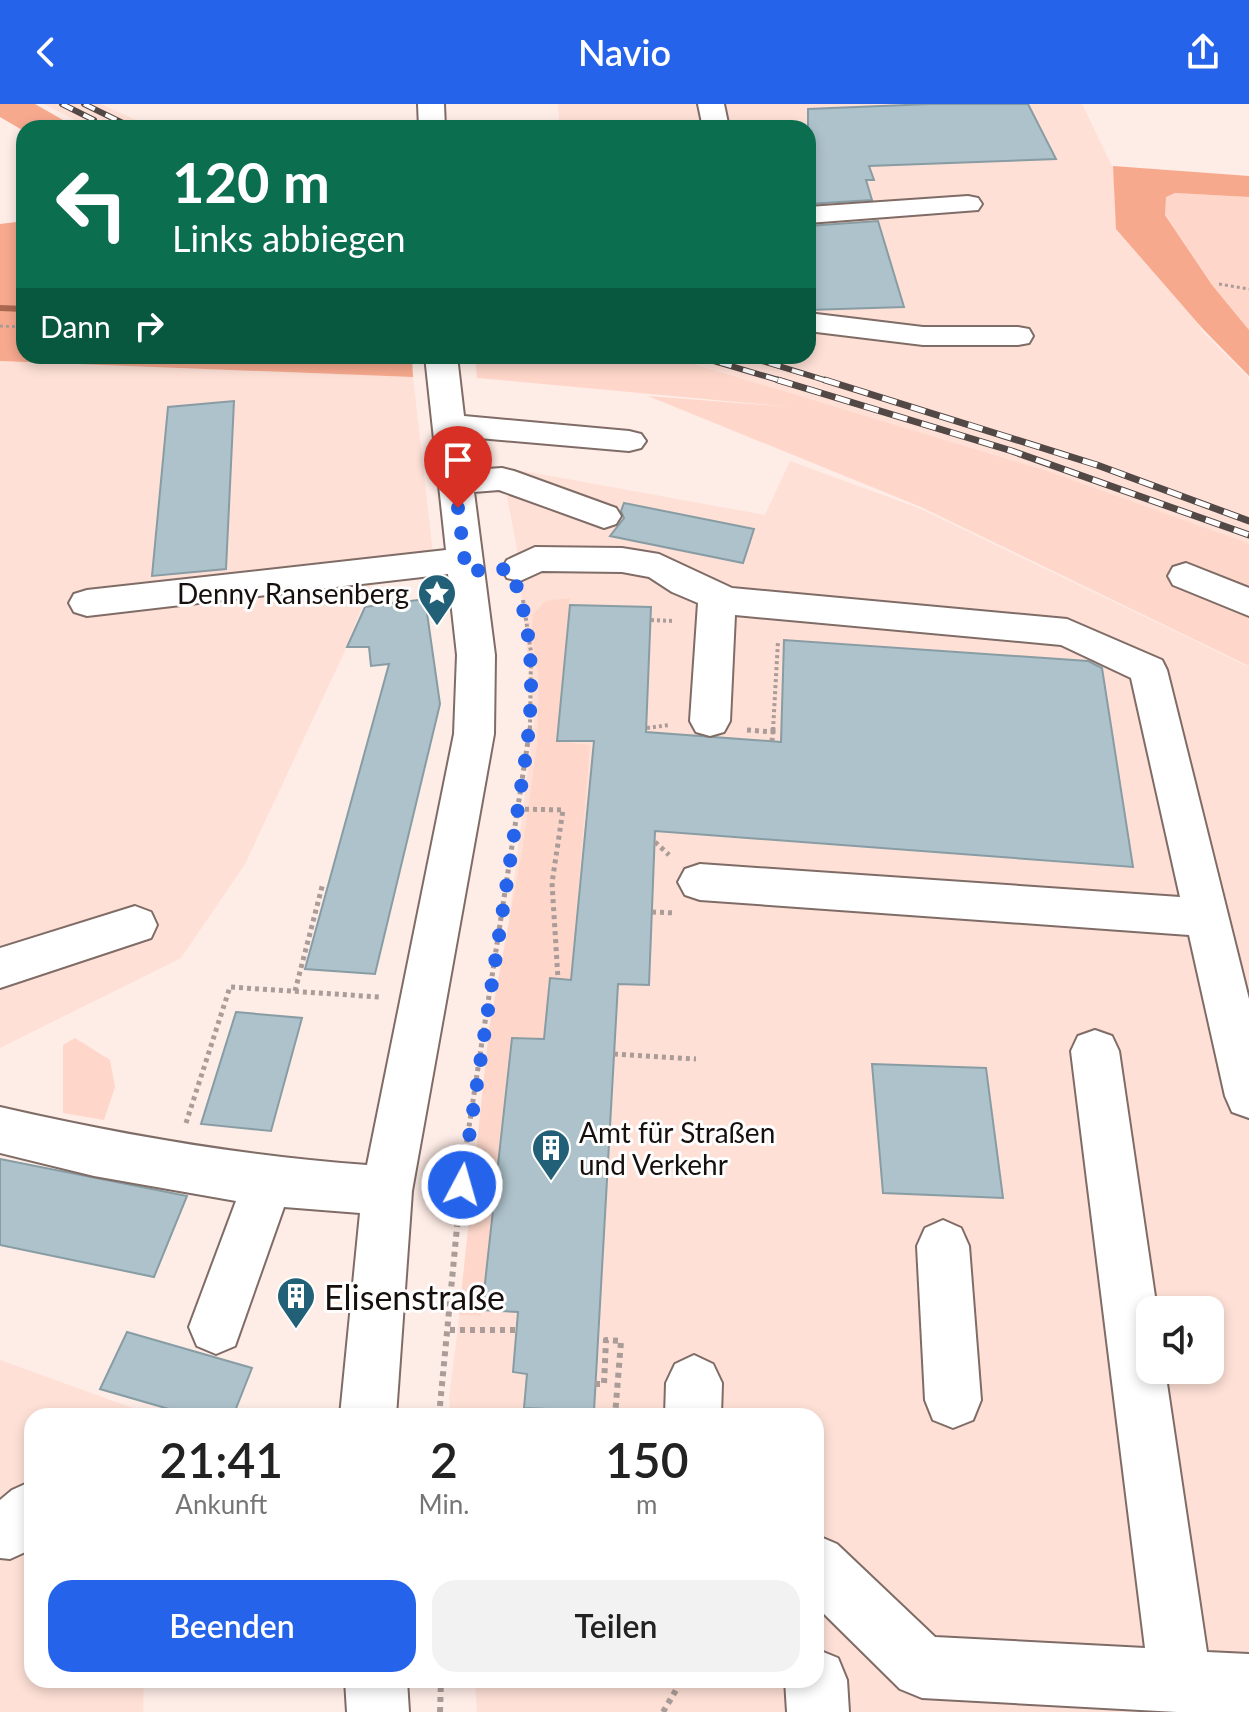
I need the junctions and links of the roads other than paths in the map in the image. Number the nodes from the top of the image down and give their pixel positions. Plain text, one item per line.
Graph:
1 (968, 204) dead end
2 (816, 214) edge
3 (816, 323) edge
4 (1018, 336) dead end
5 (442, 364) edge
6 (448, 425) junction
7 (629, 441) dead end
8 (454, 482) junction
9 (604, 516) dead end
10 (465, 565) junction
11 (1186, 576) dead end
12 (701, 590) junction
13 (87, 603) dead end
14 (1249, 603) edge
15 (710, 721) dead end
16 (700, 882) dead end
17 (1207, 918) junction
18 (135, 925) dead end
19 (0, 968) edge
20 (442, 1027) dead end
21 (1095, 1051) dead end
22 (408, 1074) junction
23 (1249, 1096) edge
24 (0, 1130) edge
25 (268, 1182) junction
26 (387, 1191) junction
27 (943, 1246) dead end
28 (216, 1327) dead end
29 (953, 1400) dead end
30 (369, 1408) edge
31 (24, 1517) edge
32 (0, 1529) edge
33 (824, 1573) edge
34 (1180, 1681) junction
35 (1249, 1685) edge
36 (376, 1688) edge
37 (816, 1688) edge
38 (378, 1712) edge
39 (818, 1712) edge

1 - 2 street
3 - 4 street
5 - 6 street
6 - 7 street
6 - 8 street
8 - 9 street
8 - 10 street
10 - 12 street
10 - 13 street
10 - 22 street
11 - 14 street
12 - 15 street
12 - 17 street
16 - 17 street
17 - 23 street
18 - 19 street
20 - 22 street
21 - 34 street
22 - 26 street
24 - 25 street
25 - 26 street
25 - 28 street
26 - 30 street
27 - 29 street
31 - 32 street
33 - 34 street
34 - 35 street
36 - 38 street
37 - 39 street

